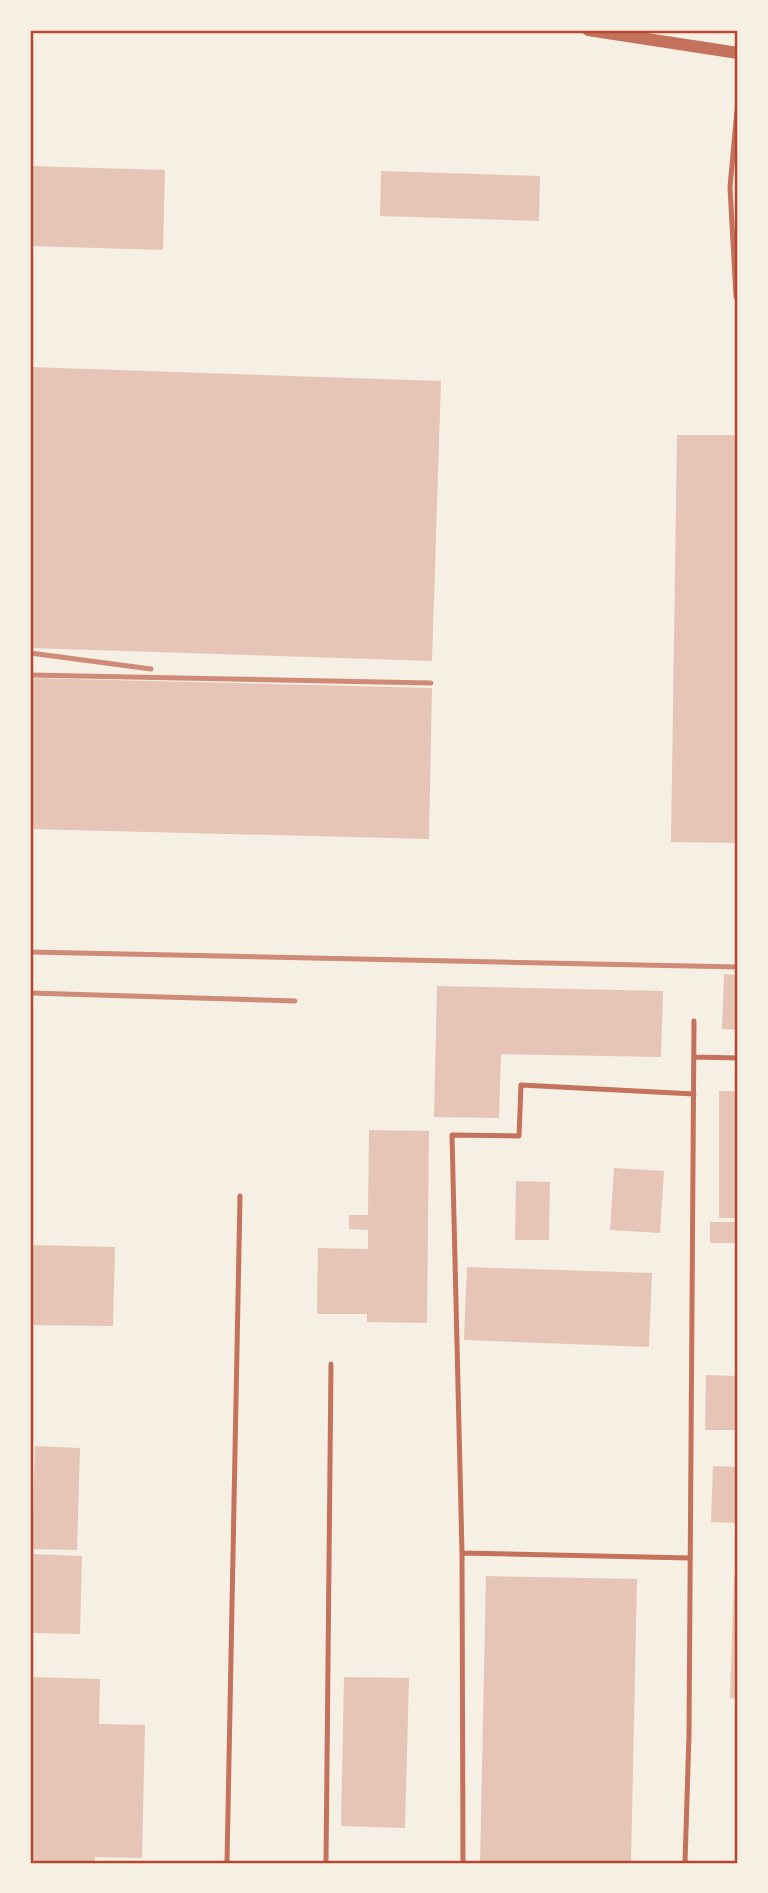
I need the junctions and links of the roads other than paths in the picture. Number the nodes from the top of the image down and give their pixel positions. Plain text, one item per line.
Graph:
1 (588, 30) edge
2 (738, 53) edge
3 (738, 99) edge
4 (738, 298) edge
5 (694, 1021) dead end
6 (694, 1057) junction
7 (738, 1058) edge
8 (694, 1094) junction
9 (240, 1196) dead end
10 (331, 1364) dead end
11 (462, 1553) junction
12 (690, 1558) junction
13 (227, 1863) edge
14 (326, 1863) edge
15 (463, 1863) edge
16 (685, 1863) edge

1 - 2 street
3 - 4 lane
5 - 6 lane
6 - 7 lane
6 - 8 lane
8 - 11 lane
8 - 12 lane
9 - 13 lane
10 - 14 lane
11 - 12 lane
11 - 15 lane
12 - 16 lane

